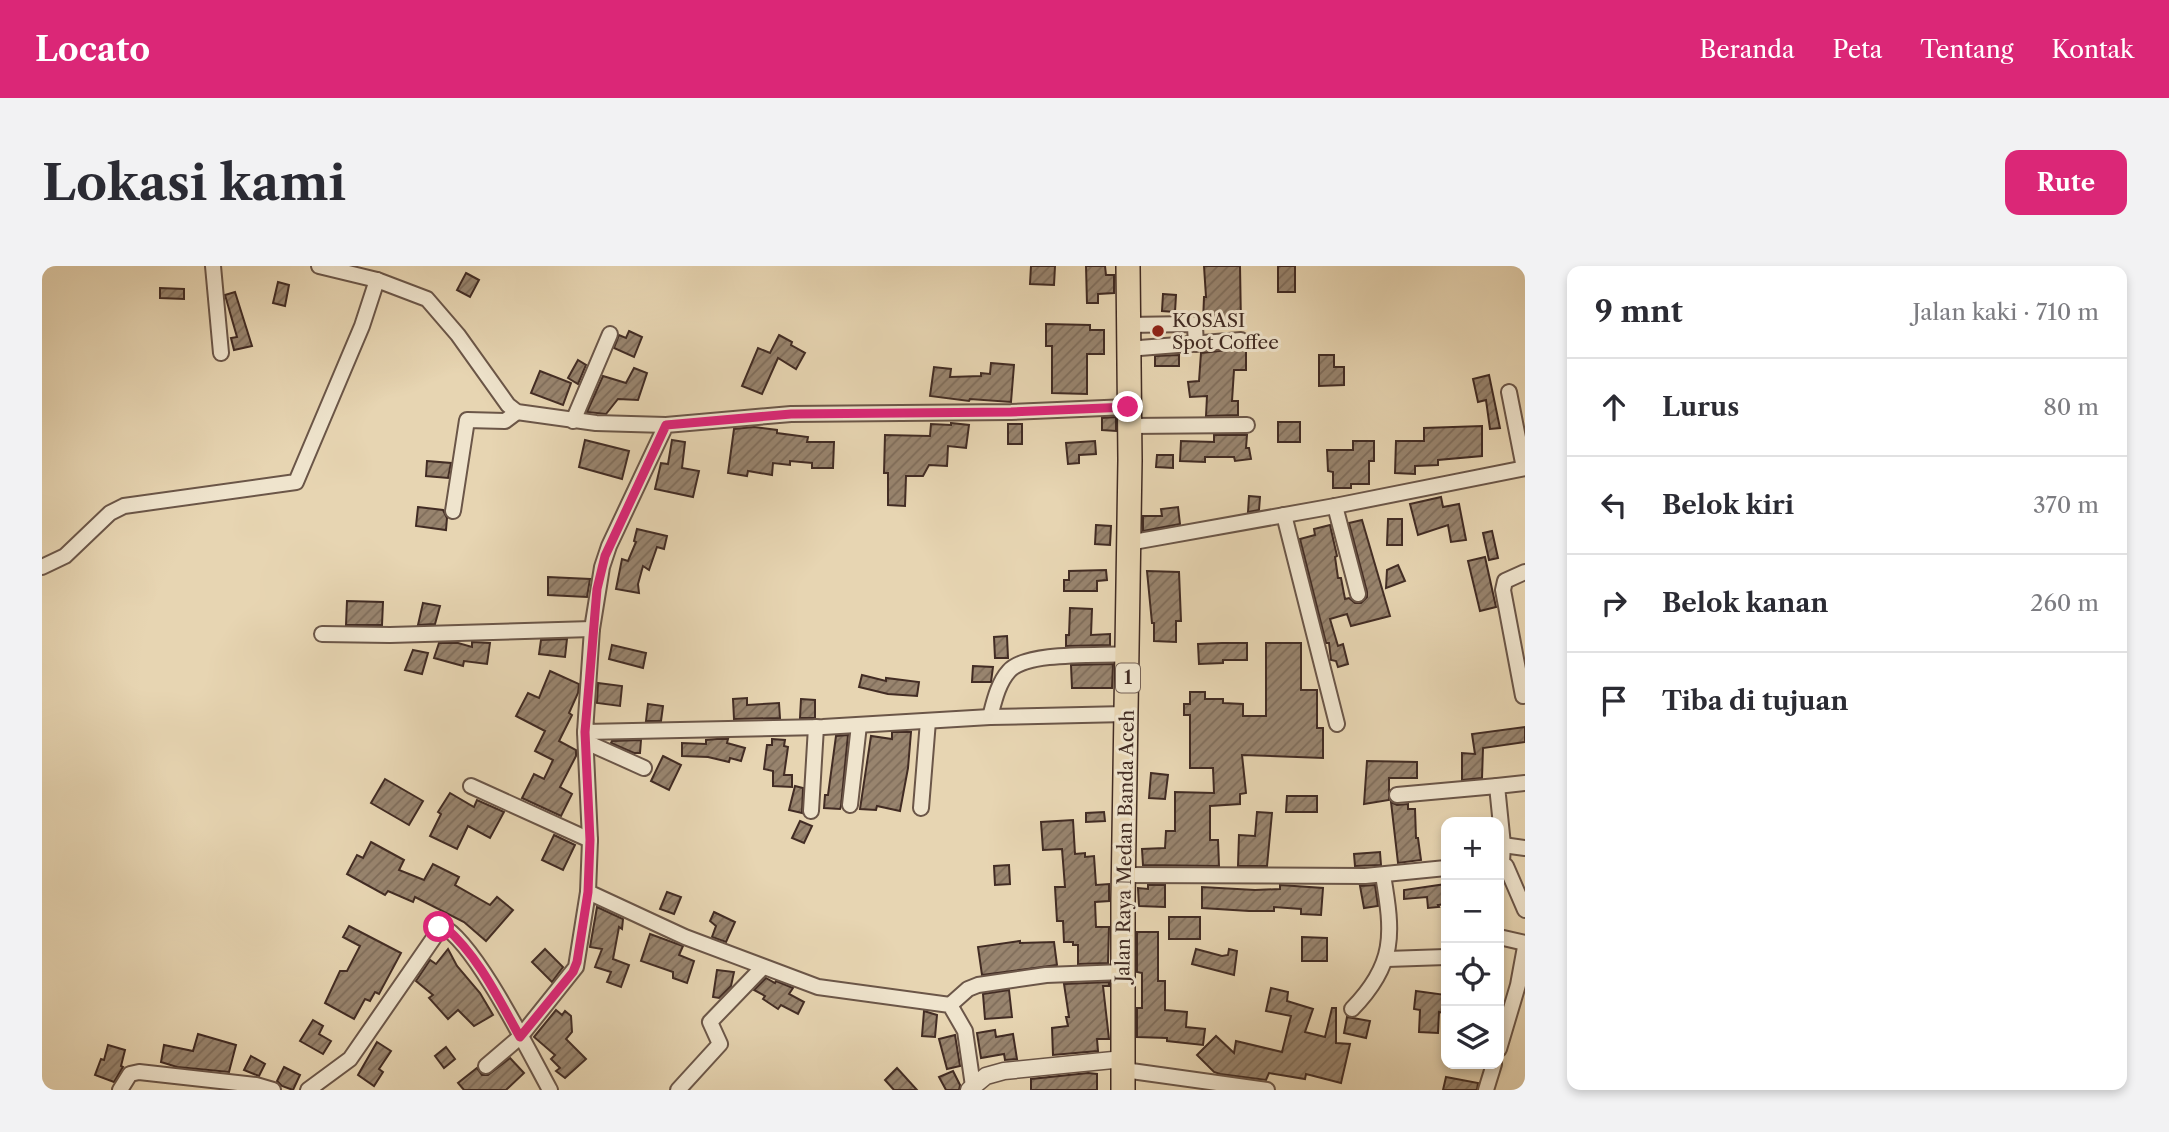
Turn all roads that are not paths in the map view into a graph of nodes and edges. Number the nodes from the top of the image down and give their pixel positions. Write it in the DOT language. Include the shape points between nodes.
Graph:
graph roads {
  1 [pos="213,266"];
  2 [pos="318,266"];
  3 [pos="1128,266"];
  4 [pos="377,280"];
  5 [pos="1126,325"];
  6 [pos="610,334"];
  7 [pos="1241,340"];
  8 [pos="1196,344"];
  9 [pos="1127,349"];
  10 [pos="222,353"];
  11 [pos="1509,392"];
  12 [pos="517,412"];
  13 [pos="1129,416"];
  14 [pos="573,421"];
  15 [pos="666,425"];
  16 [pos="1247,425"];
  17 [pos="1524,468"];
  18 [pos="1335,506"];
  19 [pos="453,512"];
  20 [pos="1284,515"];
  21 [pos="1128,543"];
  22 [pos="42,568"];
  23 [pos="1525,572"];
  24 [pos="1358,594"];
  25 [pos="592,629"];
  26 [pos="322,634"];
  27 [pos="1128,654"];
  28 [pos="1523,695"];
  29 [pos="1126,714"];
  30 [pos="990,717"];
  31 [pos="928,721"];
  32 [pos="1337,724"];
  33 [pos="859,725"];
  34 [pos="816,727"];
  35 [pos="585,737"];
  36 [pos="644,768"];
  37 [pos="1525,783"];
  38 [pos="471,786"];
  39 [pos="1497,786"];
  40 [pos="1397,795"];
  41 [pos="850,805"];
  42 [pos="920,808"];
  43 [pos="811,811"];
  44 [pos="1500,817"];
  45 [pos="590,840"];
  46 [pos="1504,845"];
  47 [pos="1525,848"];
  48 [pos="1504,865"];
  49 [pos="1441,869"];
  50 [pos="1124,875"];
  51 [pos="1383,875"];
  52 [pos="588,892"];
  53 [pos="1525,910"];
  54 [pos="1504,939"];
  55 [pos="1525,945"];
  56 [pos="1441,957"];
  57 [pos="1387,959"];
  58 [pos="764,967"];
  59 [pos="1124,972"];
  60 [pos="950,1005"];
  61 [pos="1352,1009"];
  62 [pos="1504,1032"];
  63 [pos="520,1037"];
  64 [pos="486,1066"];
  65 [pos="1492,1069"];
  66 [pos="1124,1073"];
  67 [pos="971,1088"];
  68 [pos="120,1090"];
  69 [pos="273,1090"];
  70 [pos="308,1090"];
  71 [pos="550,1090"];
  72 [pos="678,1090"];
  73 [pos="1267,1090"];
  74 [pos="1486,1090"];
  1 -- 10 [label="street"];
  2 -- 4 [label="street"];
  3 -- 5 [label="highway, Jalan Raya Medan Banda Aceh / 1"];
  4 -- 12 [label="street" via="427,299"];
  4 -- 22 [label="street" via="296,482 124,506 110,513 69,552"];
  5 -- 8 [label="street" via="1192,324"];
  5 -- 9 [label="highway, Jalan Raya Medan Banda Aceh / 1"];
  6 -- 14 [label="street"];
  7 -- 8 [label="street"];
  8 -- 9 [label="street"];
  9 -- 13 [label="highway, Jalan Raya Medan Banda Aceh / 1"];
  11 -- 17 [label="street"];
  12 -- 14 [label="street"];
  12 -- 19 [label="street" via="505,421 467,420"];
  13 -- 15 [label="street" via="791,414"];
  13 -- 16 [label="street"];
  13 -- 21 [label="highway, Jalan Raya Medan Banda Aceh / 1"];
  14 -- 15 [label="street"];
  15 -- 25 [label="street" via="605,556"];
  17 -- 18 [label="street"];
  18 -- 20 [label="street"];
  18 -- 24 [label="street"];
  20 -- 21 [label="street"];
  20 -- 32 [label="street"];
  21 -- 27 [label="highway, Jalan Raya Medan Banda Aceh / 1"];
  23 -- 28 [label="street" via="1506,581 1503,590"];
  25 -- 26 [label="street"];
  25 -- 35 [label="street"];
  27 -- 29 [label="highway, Jalan Raya Medan Banda Aceh / 1"];
  27 -- 30 [label="street" via="1042,658 1017,664 1004,676"];
  29 -- 30 [label="street"];
  29 -- 50 [label="highway, Jalan Raya Medan Banda Aceh / 1"];
  30 -- 31 [label="street"];
  31 -- 33 [label="street"];
  31 -- 42 [label="street"];
  33 -- 34 [label="street"];
  33 -- 41 [label="street"];
  34 -- 35 [label="street"];
  34 -- 43 [label="street"];
  35 -- 36 [label="street"];
  35 -- 45 [label="street"];
  37 -- 39 [label="street"];
  38 -- 45 [label="street"];
  39 -- 40 [label="street"];
  39 -- 44 [label="street"];
  45 -- 52 [label="street"];
  46 -- 47 [label="street"];
  48 -- 53 [label="street"];
  49 -- 51 [label="street"];
  50 -- 51 [label="street"];
  50 -- 59 [label="highway, Jalan Raya Medan Banda Aceh / 1"];
  51 -- 57 [label="street" via="1390,920"];
  52 -- 58 [label="street"];
  52 -- 63 [label="street" via="576,967"];
  54 -- 55 [label="street"];
  55 -- 62 [label="street"];
  56 -- 57 [label="street"];
  57 -- 61 [label="street" via="1374,986"];
  58 -- 60 [label="street" via="824,988"];
  58 -- 72 [label="street" via="709,1022 720,1043"];
  59 -- 60 [label="street" via="1046,975 978,985"];
  59 -- 66 [label="highway, Jalan Raya Medan Banda Aceh / 1"];
  60 -- 67 [label="street" via="965,1031"];
  63 -- 64 [label="street"];
  63 -- 70 [label="street" via="479,965 461,941 440,926 350,1059"];
  63 -- 71 [label="street"];
  65 -- 74 [label="street"];
  66 -- 67 [label="street" via="1004,1071 986,1076"];
  66 -- 73 [label="street"];
  68 -- 69 [label="street" via="130,1074 139,1072"];
}
